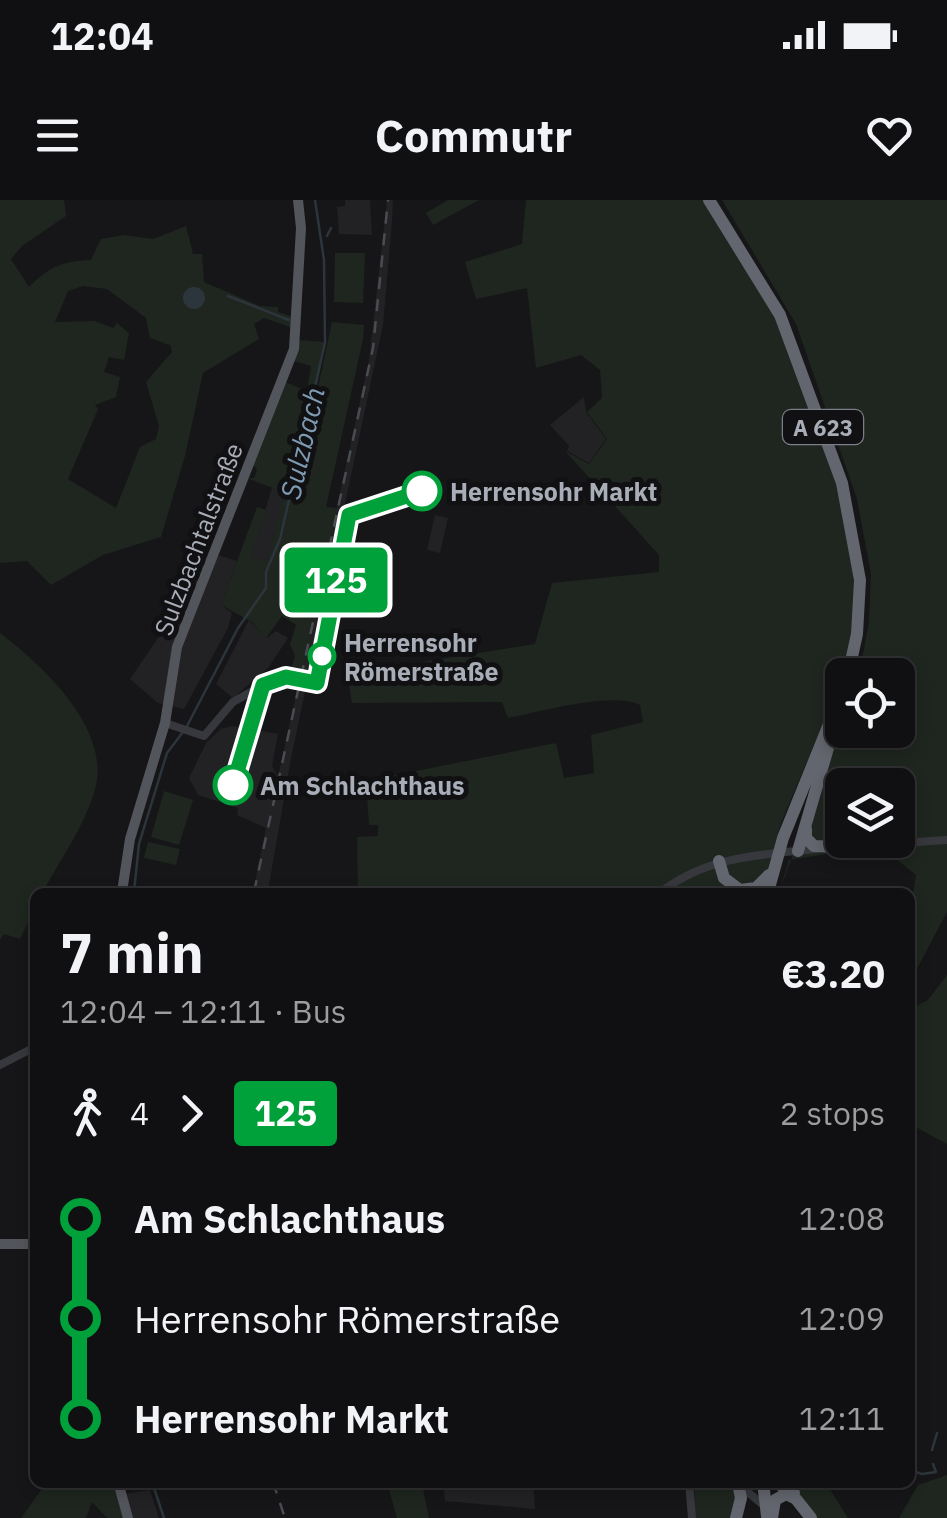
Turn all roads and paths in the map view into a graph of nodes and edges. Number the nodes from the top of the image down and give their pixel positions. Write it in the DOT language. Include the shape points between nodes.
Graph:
graph roads {
  1 [pos="298,200"];
  2 [pos="712,200"];
  3 [pos="349,515"];
  4 [pos="854,658"];
  5 [pos="299,679"];
  6 [pos="314,682"];
  7 [pos="165,723"];
  8 [pos="825,739"];
  9 [pos="826,748"];
  10 [pos="828,748"];
  11 [pos="806,826"];
  12 [pos="947,840"];
  13 [pos="915,842"];
  14 [pos="787,844"];
  15 [pos="825,846"];
  16 [pos="825,846"];
  17 [pos="719,861"];
  18 [pos="776,866"];
  19 [pos="123,888"];
  20 [pos="666,888"];
  21 [pos="737,888"];
  22 [pos="750,888"];
  23 [pos="772,888"];
  24 [pos="30,1049"];
  25 [pos="0,1064"];
  26 [pos="0,1244"];
  27 [pos="30,1244"];
  28 [pos="120,1488"];
  29 [pos="690,1488"];
  30 [pos="757,1490"];
  31 [pos="128,1518"];
  32 [pos="692,1518"];
  33 [pos="738,1518"];
  34 [pos="772,1518"];
  35 [pos="813,1518"];
  1 -- 7 [label="main road, Sulzbachtalstraße" via="294,349 177,647"];
  2 -- 4 [label="highway, A 623" via="784,313 846,481 864,580"];
  3 -- 6 [label="street"];
  5 -- 7 [label="street" via="276,678 238,699 204,736"];
  7 -- 19 [label="main road, Sulzbachtalstraße" via="130,839"];
  8 -- 14 [label="highway"];
  9 -- 14 [label="highway"];
  10 -- 11 [label="highway"];
  11 -- 14 [label="highway"];
  11 -- 16 [label="highway" via="806,838"];
  12 -- 13 [label="street"];
  14 -- 15 [label="street"];
  14 -- 17 [label="street"];
  14 -- 18 [label="highway"];
  17 -- 20 [label="street"];
  17 -- 21 [label="highway" via="724,878"];
  18 -- 22 [label="highway"];
  18 -- 23 [label="highway"];
  24 -- 25 [label="street"];
  26 -- 27 [label="main road"];
  28 -- 31 [label="main road"];
  29 -- 32 [label="street"];
  30 -- 33 [label="highway"];
  30 -- 34 [label="highway"];
  30 -- 34 [label="street"];
  30 -- 35 [label="highway" via="793,1496"];
}
